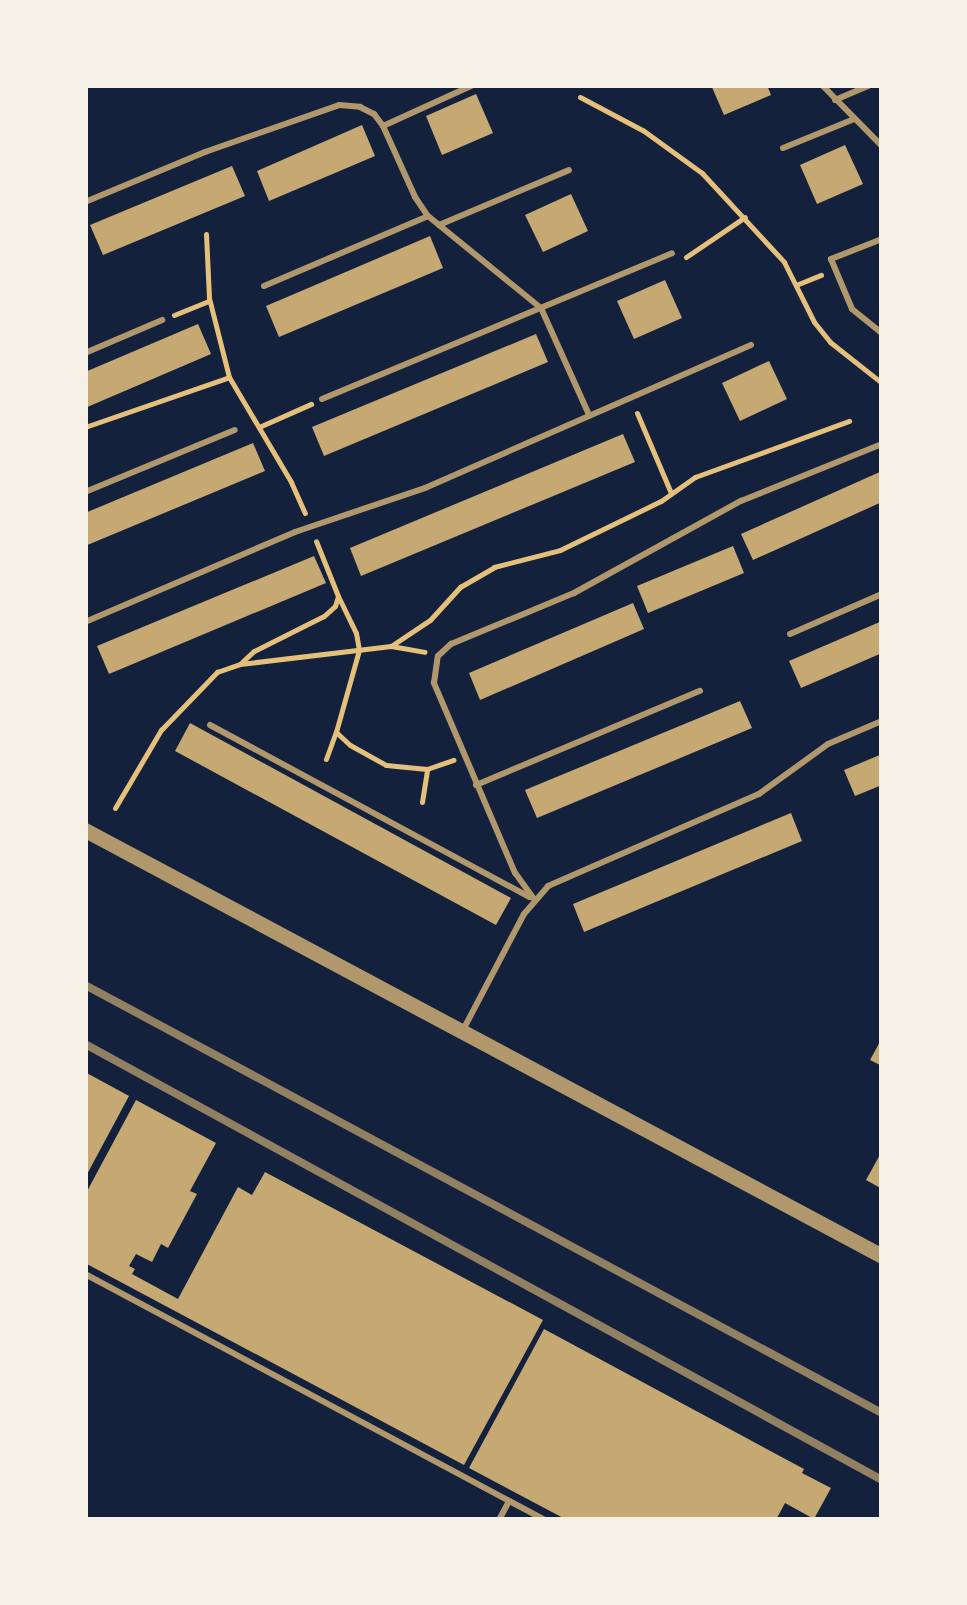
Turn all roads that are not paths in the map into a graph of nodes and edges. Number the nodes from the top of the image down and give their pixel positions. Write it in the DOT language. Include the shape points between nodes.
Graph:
graph roads {
  1 [pos="473,85"];
  2 [pos="822,85"];
  3 [pos="872,85"];
  4 [pos="835,100"];
  5 [pos="854,118"];
  6 [pos="383,126"];
  7 [pos="882,146"];
  8 [pos="782,148"];
  9 [pos="569,170"];
  10 [pos="85,202"];
  11 [pos="428,216"];
  12 [pos="439,224"];
  13 [pos="882,239"];
  14 [pos="672,254"];
  15 [pos="264,286"];
  16 [pos="541,308"];
  17 [pos="162,320"];
  18 [pos="882,334"];
  19 [pos="751,345"];
  20 [pos="85,353"];
  21 [pos="322,399"];
  22 [pos="589,415"];
  23 [pos="235,430"];
  24 [pos="882,444"];
  25 [pos="85,492"];
  26 [pos="882,594"];
  27 [pos="85,622"];
  28 [pos="790,634"];
  29 [pos="700,691"];
  30 [pos="882,721"];
  31 [pos="210,725"];
  32 [pos="476,785"];
  33 [pos="85,830"];
  34 [pos="534,899"];
  35 [pos="462,1032"];
  36 [pos="882,1256"];
  37 [pos="85,1274"];
  38 [pos="509,1500"];
  39 [pos="499,1520"];
  40 [pos="545,1520"];
  1 -- 6 [label="lane"];
  2 -- 4 [label="lane"];
  3 -- 4 [label="lane"];
  4 -- 5 [label="lane"];
  5 -- 7 [label="lane"];
  5 -- 8 [label="lane"];
  6 -- 10 [label="lane" via="360,107 339,105"];
  6 -- 11 [label="lane"];
  9 -- 12 [label="lane"];
  11 -- 12 [label="lane"];
  11 -- 15 [label="lane"];
  12 -- 16 [label="lane"];
  13 -- 18 [label="lane" via="831,259 852,310"];
  14 -- 16 [label="lane"];
  16 -- 21 [label="lane"];
  16 -- 22 [label="lane"];
  17 -- 20 [label="lane"];
  19 -- 22 [label="lane"];
  22 -- 27 [label="lane" via="425,488 295,532"];
  23 -- 25 [label="lane"];
  24 -- 32 [label="lane" via="740,501 574,593 452,644 438,656 434,682"];
  26 -- 28 [label="lane"];
  29 -- 32 [label="lane"];
  30 -- 34 [label="lane" via="828,744 758,794 567,878"];
  31 -- 34 [label="lane"];
  32 -- 34 [label="lane" via="514,873"];
  33 -- 35 [label="street"];
  34 -- 35 [label="lane"];
  35 -- 36 [label="street"];
  37 -- 38 [label="lane"];
  38 -- 39 [label="lane"];
  38 -- 40 [label="lane"];
}
